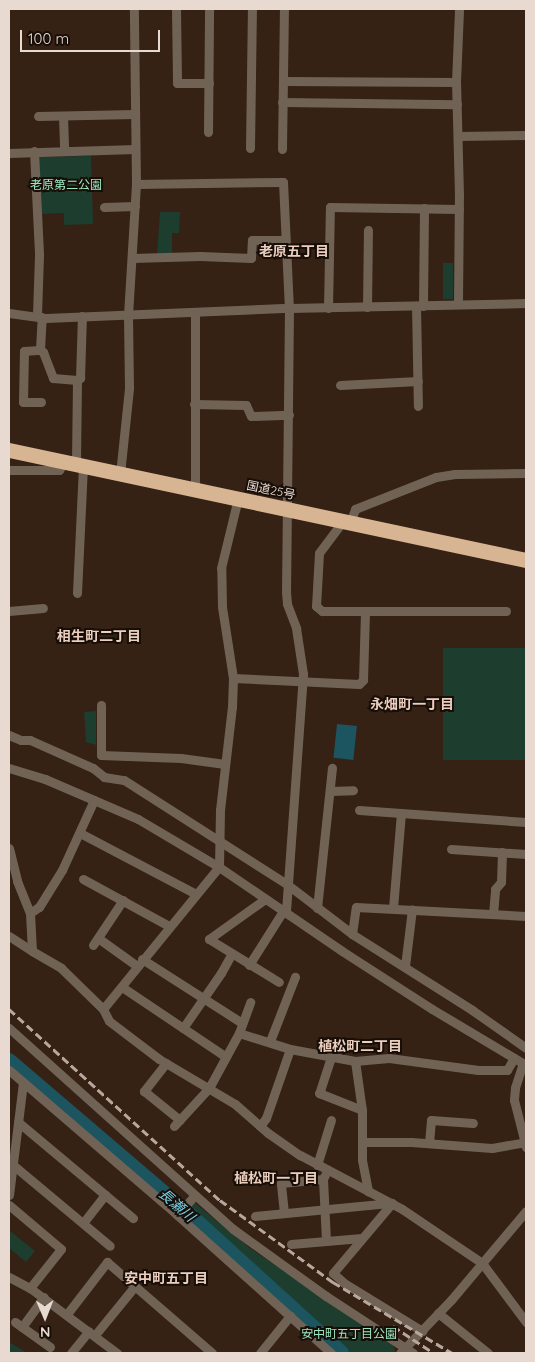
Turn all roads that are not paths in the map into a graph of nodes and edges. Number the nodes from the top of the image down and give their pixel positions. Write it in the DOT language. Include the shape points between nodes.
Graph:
graph roads {
  1 [pos="134,9"];
  2 [pos="176,9"];
  3 [pos="209,9"];
  4 [pos="252,9"];
  5 [pos="284,9"];
  6 [pos="459,9"];
  7 [pos="283,81"];
  8 [pos="456,82"];
  9 [pos="208,83"];
  10 [pos="282,102"];
  11 [pos="457,104"];
  12 [pos="134,114"];
  13 [pos="38,116"];
  14 [pos="63,116"];
  15 [pos="208,132"];
  16 [pos="526,135"];
  17 [pos="458,136"];
  18 [pos="250,148"];
  19 [pos="135,149"];
  20 [pos="282,149"];
  21 [pos="64,150"];
  22 [pos="34,151"];
  23 [pos="9,153"];
  24 [pos="136,184"];
  25 [pos="135,206"];
  26 [pos="104,207"];
  27 [pos="424,208"];
  28 [pos="459,209"];
  29 [pos="368,230"];
  30 [pos="285,240"];
  31 [pos="132,258"];
  32 [pos="526,303"];
  33 [pos="458,304"];
  34 [pos="420,306"];
  35 [pos="367,307"];
  36 [pos="289,308"];
  37 [pos="328,308"];
  38 [pos="195,312"];
  39 [pos="9,313"];
  40 [pos="128,315"];
  41 [pos="39,316"];
  42 [pos="82,316"];
  43 [pos="40,350"];
  44 [pos="77,380"];
  45 [pos="418,381"];
  46 [pos="340,385"];
  47 [pos="41,402"];
  48 [pos="194,404"];
  49 [pos="418,406"];
  50 [pos="289,415"];
  51 [pos="9,450"];
  52 [pos="74,464"];
  53 [pos="9,470"];
  54 [pos="526,473"];
  55 [pos="120,474"];
  56 [pos="195,490"];
  57 [pos="238,498"];
  58 [pos="285,508"];
  59 [pos="347,522"];
  60 [pos="526,560"];
  61 [pos="77,593"];
  62 [pos="43,608"];
  63 [pos="9,611"];
  64 [pos="506,611"];
  65 [pos="365,612"];
  66 [pos="233,678"];
  67 [pos="303,682"];
  68 [pos="101,705"];
  69 [pos="9,735"];
  70 [pos="101,755"];
  71 [pos="225,764"];
  72 [pos="9,768"];
  73 [pos="332,768"];
  74 [pos="97,771"];
  75 [pos="353,790"];
  76 [pos="330,791"];
  77 [pos="94,800"];
  78 [pos="359,810"];
  79 [pos="401,813"];
  80 [pos="526,822"];
  81 [pos="80,833"];
  82 [pos="220,839"];
  83 [pos="9,848"];
  84 [pos="451,849"];
  85 [pos="502,852"];
  86 [pos="526,854"];
  87 [pos="219,867"];
  88 [pos="83,879"];
  89 [pos="288,885"];
  90 [pos="196,894"];
  91 [pos="265,899"];
  92 [pos="122,900"];
  93 [pos="317,908"];
  94 [pos="393,908"];
  95 [pos="412,909"];
  96 [pos="284,912"];
  97 [pos="30,913"];
  98 [pos="492,914"];
  99 [pos="526,916"];
  100 [pos="170,926"];
  101 [pos="352,934"];
  102 [pos="9,936"];
  103 [pos="32,951"];
  104 [pos="231,955"];
  105 [pos="140,962"];
  106 [pos="249,965"];
  107 [pos="405,966"];
  108 [pos="294,977"];
  109 [pos="279,982"];
  110 [pos="122,987"];
  111 [pos="204,998"];
  112 [pos="250,1002"];
  113 [pos="103,1008"];
  114 [pos="242,1023"];
  115 [pos="9,1028"];
  116 [pos="183,1028"];
  117 [pos="239,1033"];
  118 [pos="270,1041"];
  119 [pos="526,1048"];
  120 [pos="290,1049"];
  121 [pos="331,1057"];
  122 [pos="226,1058"];
  123 [pos="514,1058"];
  124 [pos="355,1061"];
  125 [pos="166,1063"];
  126 [pos="525,1064"];
  127 [pos="9,1070"];
  128 [pos="23,1083"];
  129 [pos="209,1088"];
  130 [pos="362,1110"];
  131 [pos="331,1120"];
  132 [pos="18,1122"];
  133 [pos="473,1123"];
  134 [pos="260,1126"];
  135 [pos="362,1142"];
  136 [pos="429,1143"];
  137 [pos="525,1145"];
  138 [pos="13,1165"];
  139 [pos="317,1165"];
  140 [pos="325,1175"];
  141 [pos="368,1191"];
  142 [pos="9,1195"];
  143 [pos="105,1195"];
  144 [pos="194,1196"];
  145 [pos="392,1203"];
  146 [pos="9,1205"];
  147 [pos="325,1210"];
  148 [pos="526,1210"];
  149 [pos="180,1212"];
  150 [pos="284,1213"];
  151 [pos="255,1216"];
  152 [pos="133,1218"];
  153 [pos="83,1223"];
  154 [pos="362,1238"];
  155 [pos="326,1241"];
  156 [pos="291,1244"];
  157 [pos="110,1246"];
  158 [pos="482,1263"];
  159 [pos="9,1277"];
  160 [pos="135,1286"];
  161 [pos="30,1288"];
  162 [pos="44,1297"];
  163 [pos="438,1313"];
  164 [pos="67,1314"];
  165 [pos="290,1316"];
  166 [pos="526,1322"];
  167 [pos="422,1331"];
  168 [pos="92,1333"];
  169 [pos="50,1347"];
  170 [pos="402,1350"];
  171 [pos="72,1353"];
  172 [pos="117,1353"];
  173 [pos="212,1353"];
  174 [pos="260,1353"];
  175 [pos="331,1353"];
  176 [pos="413,1353"];
  177 [pos="488,1353"];
  1 -- 12 [label="street"];
  2 -- 9 [label="street" via="177,83"];
  3 -- 9 [label="street"];
  4 -- 18 [label="street"];
  5 -- 7 [label="street"];
  6 -- 8 [label="street"];
  7 -- 8 [label="street"];
  7 -- 10 [label="street"];
  8 -- 11 [label="street"];
  9 -- 15 [label="street"];
  10 -- 11 [label="street"];
  10 -- 20 [label="street"];
  11 -- 17 [label="street"];
  12 -- 14 [label="street"];
  12 -- 19 [label="street"];
  13 -- 14 [label="street"];
  14 -- 21 [label="street"];
  16 -- 17 [label="street"];
  17 -- 28 [label="street"];
  19 -- 21 [label="street"];
  19 -- 24 [label="street"];
  21 -- 22 [label="street"];
  22 -- 23 [label="street"];
  22 -- 41 [label="street"];
  24 -- 25 [label="street"];
  24 -- 30 [label="street" via="283,182"];
  25 -- 26 [label="street"];
  25 -- 31 [label="street"];
  27 -- 28 [label="street"];
  27 -- 34 [label="street"];
  27 -- 37 [label="street" via="330,207"];
  28 -- 33 [label="street"];
  29 -- 35 [label="street"];
  30 -- 31 [label="street" via="252,240 251,258"];
  30 -- 36 [label="street"];
  31 -- 40 [label="street"];
  32 -- 33 [label="street"];
  33 -- 34 [label="street"];
  34 -- 35 [label="street"];
  34 -- 45 [label="street"];
  35 -- 37 [label="street"];
  36 -- 37 [label="street"];
  36 -- 38 [label="street"];
  36 -- 50 [label="street"];
  38 -- 40 [label="street"];
  38 -- 48 [label="street"];
  39 -- 41 [label="street"];
  40 -- 42 [label="street"];
  40 -- 55 [label="street" via="129,388"];
  41 -- 42 [label="street"];
  41 -- 43 [label="street"];
  42 -- 44 [label="street" via="80,378"];
  43 -- 44 [label="street" via="53,378"];
  43 -- 47 [label="street" via="24,351 23,402"];
  44 -- 52 [label="street"];
  45 -- 46 [label="street"];
  45 -- 49 [label="street"];
  48 -- 50 [label="street" via="246,405 251,416"];
  48 -- 56 [label="street"];
  50 -- 58 [label="street"];
  51 -- 52 [label="highway, 国道25号"];
  52 -- 53 [label="street" via="59,470"];
  52 -- 55 [label="highway, 国道25号"];
  52 -- 61 [label="street"];
  54 -- 59 [label="street" via="436,477 355,509"];
  55 -- 56 [label="highway, 国道25号"];
  56 -- 57 [label="highway, 国道25号"];
  57 -- 58 [label="highway, 国道25号"];
  57 -- 66 [label="street" via="221,568 222,607"];
  58 -- 59 [label="highway, 国道25号"];
  58 -- 67 [label="street" via="286,592 302,657"];
  59 -- 60 [label="highway, 国道25号"];
  59 -- 65 [label="street" via="319,553 316,606 322,611"];
  62 -- 63 [label="street"];
  64 -- 65 [label="street"];
  65 -- 67 [label="street" via="364,680 359,684"];
  66 -- 67 [label="street"];
  66 -- 71 [label="street"];
  67 -- 89 [label="street"];
  68 -- 70 [label="street"];
  69 -- 74 [label="street" via="30,740"];
  70 -- 71 [label="street" via="182,758"];
  70 -- 74 [label="street"];
  71 -- 82 [label="street"];
  72 -- 77 [label="street"];
  73 -- 76 [label="street"];
  74 -- 82 [label="street" via="104,777 124,780"];
  75 -- 76 [label="street"];
  76 -- 93 [label="street"];
  77 -- 81 [label="street"];
  77 -- 87 [label="street" via="138,819"];
  78 -- 79 [label="street"];
  79 -- 80 [label="street"];
  79 -- 94 [label="street"];
  81 -- 90 [label="street"];
  81 -- 97 [label="street" via="62,870 38,907"];
  82 -- 87 [label="street"];
  82 -- 89 [label="street"];
  83 -- 97 [label="street" via="17,881"];
  84 -- 85 [label="street"];
  85 -- 86 [label="street"];
  85 -- 98 [label="street" via="501,882 495,889"];
  87 -- 90 [label="street"];
  87 -- 91 [label="street"];
  88 -- 92 [label="street"];
  89 -- 93 [label="street"];
  89 -- 96 [label="street"];
  90 -- 100 [label="street"];
  91 -- 96 [label="street"];
  91 -- 104 [label="street" via="209,939"];
  92 -- 100 [label="street"];
  92 -- 105 [label="street" via="95,942"];
  93 -- 101 [label="street"];
  94 -- 95 [label="street"];
  94 -- 101 [label="street" via="356,907"];
  95 -- 98 [label="street"];
  95 -- 107 [label="street"];
  96 -- 106 [label="street"];
  96 -- 123 [label="street" via="432,1009"];
  97 -- 103 [label="street"];
  98 -- 99 [label="street"];
  100 -- 105 [label="street"];
  101 -- 107 [label="street"];
  102 -- 103 [label="street"];
  103 -- 113 [label="street" via="62,968"];
  104 -- 106 [label="street"];
  104 -- 111 [label="street"];
  105 -- 110 [label="street"];
  105 -- 111 [label="street"];
  106 -- 109 [label="street"];
  107 -- 119 [label="street"];
  108 -- 118 [label="street"];
  110 -- 113 [label="street"];
  110 -- 116 [label="street"];
  111 -- 114 [label="street"];
  111 -- 116 [label="street"];
  112 -- 114 [label="street"];
  113 -- 125 [label="street" via="109,1021"];
  114 -- 117 [label="street"];
  115 -- 144 [label="street"];
  116 -- 122 [label="street"];
  117 -- 118 [label="street"];
  117 -- 122 [label="street"];
  118 -- 120 [label="street"];
  120 -- 121 [label="street"];
  120 -- 134 [label="street" via="266,1118"];
  121 -- 124 [label="street"];
  121 -- 130 [label="street" via="319,1093"];
  122 -- 129 [label="street"];
  123 -- 124 [label="street" via="507,1070 478,1070 389,1058"];
  123 -- 126 [label="street"];
  124 -- 130 [label="street"];
  125 -- 129 [label="street"];
  125 -- 129 [label="street" via="144,1091 177,1123"];
  126 -- 137 [label="street" via="514,1088 514,1100"];
  127 -- 128 [label="street"];
  128 -- 132 [label="street"];
  128 -- 149 [label="street"];
  129 -- 134 [label="street" via="235,1104"];
  130 -- 135 [label="street"];
  131 -- 139 [label="street"];
  132 -- 138 [label="street"];
  132 -- 143 [label="street"];
  133 -- 136 [label="street" via="431,1120"];
  134 -- 139 [label="street"];
  135 -- 136 [label="street"];
  135 -- 141 [label="street"];
  136 -- 137 [label="street" via="492,1148"];
  138 -- 142 [label="street"];
  138 -- 153 [label="street"];
  139 -- 140 [label="street"];
  140 -- 141 [label="street"];
  140 -- 147 [label="street"];
  140 -- 150 [label="street" via="281,1183"];
  141 -- 145 [label="street"];
  143 -- 152 [label="street"];
  143 -- 153 [label="street"];
  144 -- 149 [label="street"];
  144 -- 170 [label="street" via="275,1261"];
  145 -- 147 [label="street"];
  145 -- 154 [label="street"];
  145 -- 158 [label="street"];
  146 -- 161 [label="street" via="62,1249"];
  147 -- 150 [label="street"];
  147 -- 155 [label="street"];
  148 -- 158 [label="street"];
  149 -- 165 [label="street"];
  150 -- 151 [label="street"];
  153 -- 157 [label="street"];
  154 -- 155 [label="street"];
  154 -- 167 [label="street" via="333,1273"];
  155 -- 156 [label="street"];
  158 -- 163 [label="street"];
  158 -- 166 [label="street"];
  159 -- 161 [label="street"];
  160 -- 164 [label="street" via="107,1262"];
  160 -- 168 [label="street"];
  160 -- 173 [label="street"];
  161 -- 162 [label="street"];
  162 -- 164 [label="street"];
  162 -- 169 [label="street" via="18,1325"];
  163 -- 167 [label="street"];
  163 -- 177 [label="street"];
  164 -- 168 [label="street"];
  165 -- 174 [label="street"];
  165 -- 175 [label="street"];
  167 -- 170 [label="street"];
  168 -- 171 [label="street"];
  168 -- 172 [label="street"];
  170 -- 176 [label="street"];
}
